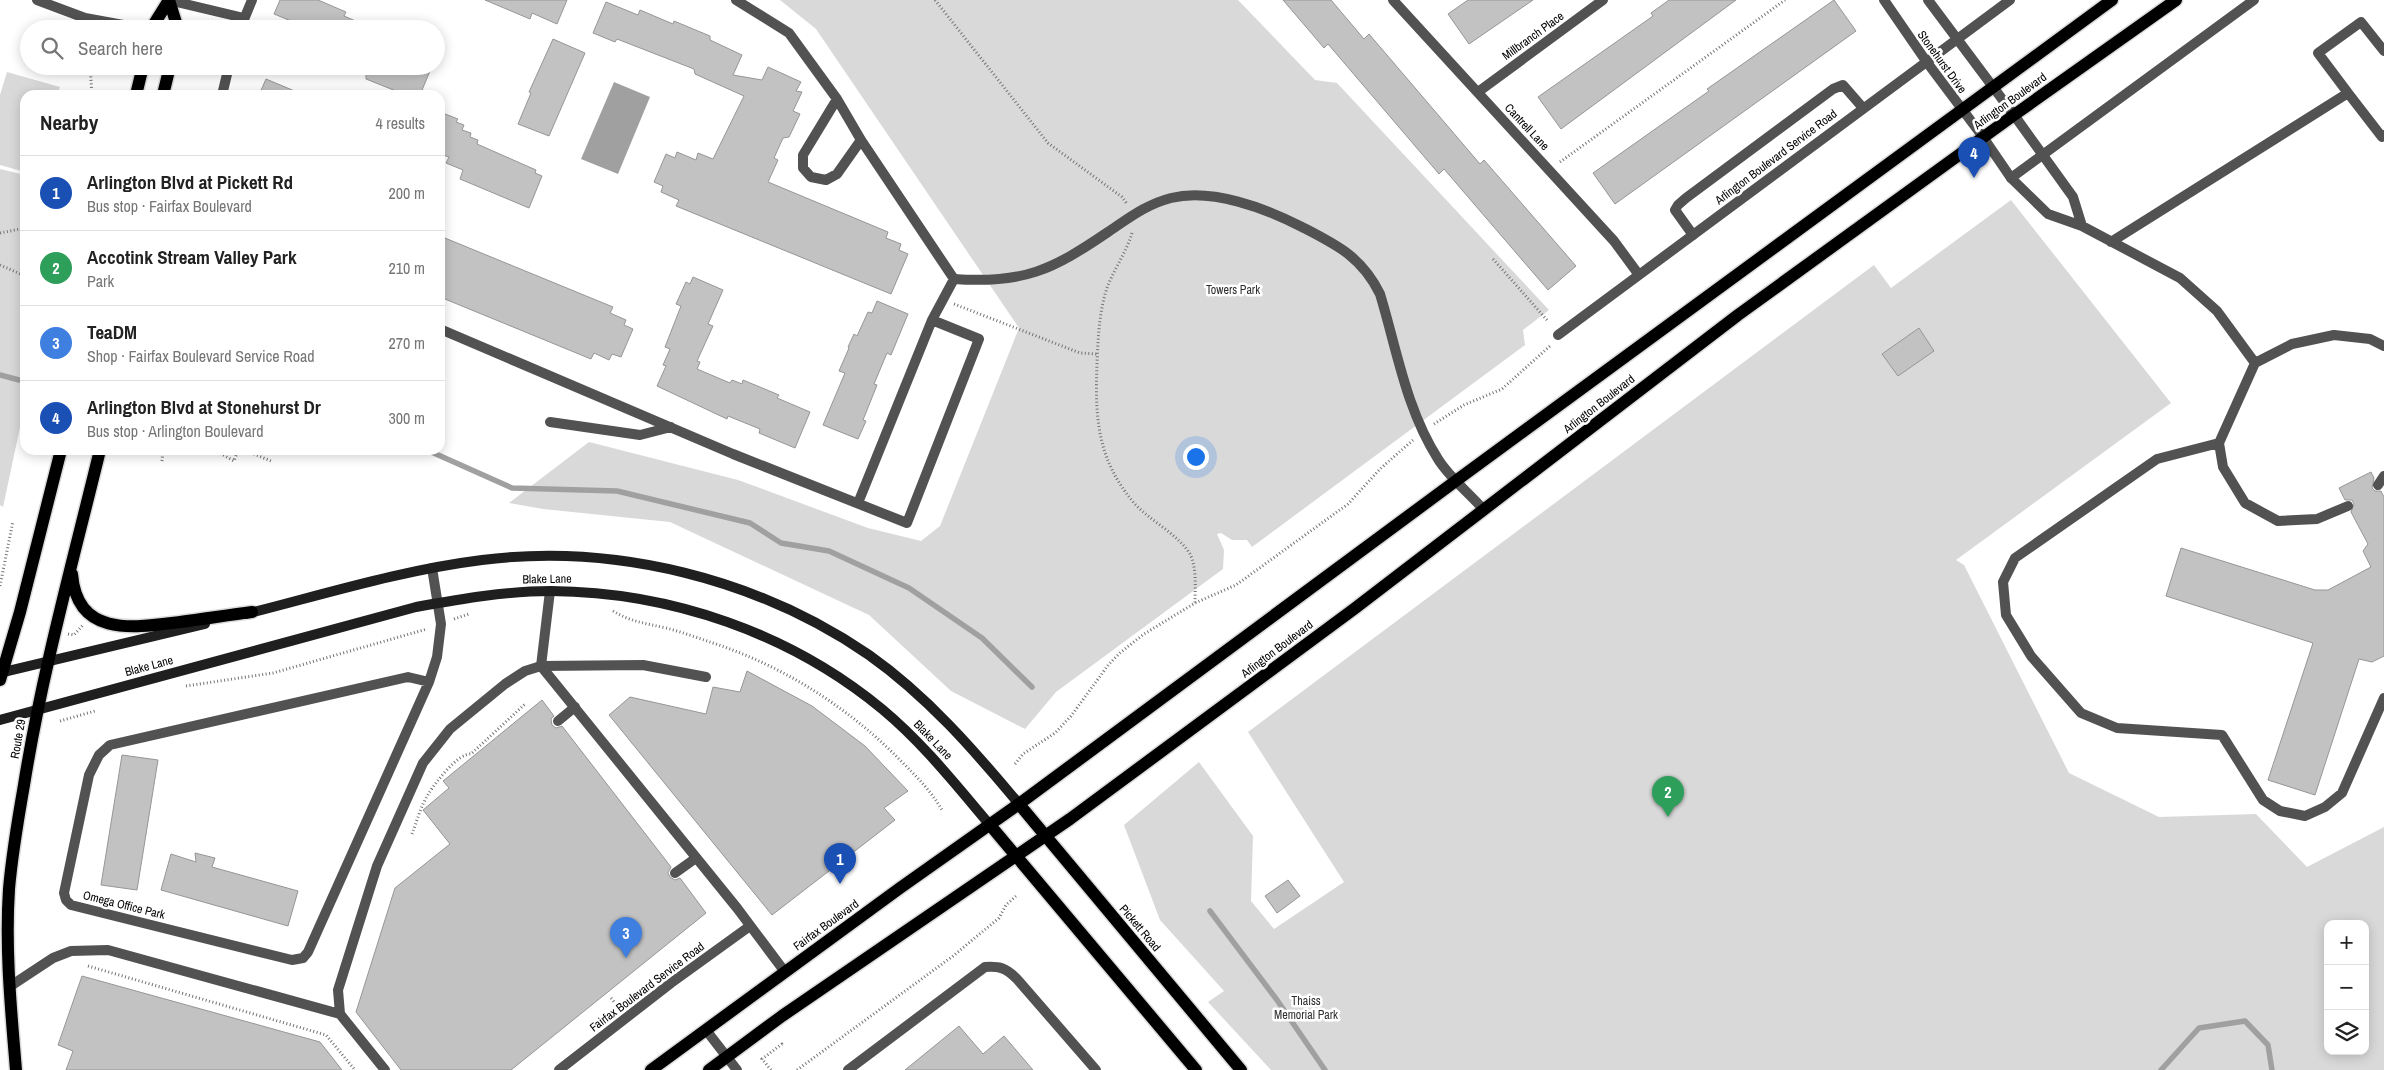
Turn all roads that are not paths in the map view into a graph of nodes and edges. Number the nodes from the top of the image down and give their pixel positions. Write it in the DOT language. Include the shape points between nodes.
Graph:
graph roads {
  1 [pos="37,0"];
  2 [pos="169,0"];
  3 [pos="252,0"];
  4 [pos="736,0"];
  5 [pos="1393,0"];
  6 [pos="1603,0"];
  7 [pos="1884,0"];
  8 [pos="1928,0"];
  9 [pos="2010,0"];
  10 [pos="2112,0"];
  11 [pos="2176,0"];
  12 [pos="2254,0"];
  13 [pos="244,18"];
  14 [pos="96,20"];
  15 [pos="157,20"];
  16 [pos="175,20"];
  17 [pos="1957,38"];
  18 [pos="2384,51"];
  19 [pos="1926,61"];
  20 [pos="140,75"];
  21 [pos="168,75"];
  22 [pos="227,75"];
  23 [pos="1994,85"];
  24 [pos="137,90"];
  25 [pos="165,90"];
  26 [pos="223,90"];
  27 [pos="1478,92"];
  28 [pos="2348,93"];
  29 [pos="837,99"];
  30 [pos="1863,108"];
  31 [pos="1962,109"];
  32 [pos="2014,115"];
  33 [pos="2384,135"];
  34 [pos="1983,137"];
  35 [pos="861,140"];
  36 [pos="2042,155"];
  37 [pos="2011,178"];
  38 [pos="2082,226"];
  39 [pos="1693,235"];
  40 [pos="2111,242"];
  41 [pos="1639,275"];
  42 [pos="954,279"];
  43 [pos="932,320"];
  44 [pos="445,331"];
  45 [pos="1558,335"];
  46 [pos="2384,346"];
  47 [pos="2255,363"];
  48 [pos="550,422"];
  49 [pos="671,427"];
  50 [pos="2218,443"];
  51 [pos="60,455"];
  52 [pos="99,455"];
  53 [pos="2384,476"];
  54 [pos="1456,480"];
  55 [pos="2378,485"];
  56 [pos="858,503"];
  57 [pos="2348,506"];
  58 [pos="1484,510"];
  59 [pos="72,565"];
  60 [pos="432,568"];
  61 [pos="550,592"];
  62 [pos="437,604"];
  63 [pos="252,612"];
  64 [pos="48,661"];
  65 [pos="541,666"];
  66 [pos="1,675"];
  67 [pos="706,677"];
  68 [pos="429,682"];
  69 [pos="2384,698"];
  70 [pos="575,707"];
  71 [pos="37,711"];
  72 [pos="0,720"];
  73 [pos="558,721"];
  74 [pos="1019,804"];
  75 [pos="990,825"];
  76 [pos="1045,837"];
  77 [pos="1018,856"];
  78 [pos="696,858"];
  79 [pos="675,873"];
  80 [pos="750,926"];
  81 [pos="785,972"];
  82 [pos="9,987"];
  83 [pos="340,1014"];
  84 [pos="706,1030"];
  85 [pos="727,1056"];
  86 [pos="16,1070"];
  87 [pos="385,1070"];
  88 [pos="559,1070"];
  89 [pos="651,1070"];
  90 [pos="709,1070"];
  91 [pos="737,1070"];
  92 [pos="848,1070"];
  93 [pos="1096,1070"];
  94 [pos="1196,1070"];
  95 [pos="1241,1070"];
  1 -- 14 [label="street"];
  2 -- 13 [label="street"];
  2 -- 15 [label="main road"];
  2 -- 16 [label="main road"];
  3 -- 13 [label="street"];
  4 -- 29 [label="street" via="789,33"];
  5 -- 27 [label="street, Cantrell Lane"];
  6 -- 27 [label="street, Millbranch Place"];
  7 -- 19 [label="street, Stonehurst Drive"];
  8 -- 17 [label="street, Stonehurst Drive"];
  9 -- 17 [label="street, Arlington Boulevard Service Road"];
  10 -- 23 [label="main road, Arlington Boulevard"];
  11 -- 32 [label="main road, Arlington Boulevard"];
  12 -- 36 [label="street"];
  17 -- 19 [label="street, Arlington Boulevard Service Road"];
  17 -- 23 [label="street, Stonehurst Drive"];
  18 -- 28 [label="street" via="2361,22 2318,53"];
  19 -- 30 [label="street, Arlington Boulevard Service Road"];
  19 -- 31 [label="street, Stonehurst Drive"];
  20 -- 24 [label="main road"];
  21 -- 25 [label="main road"];
  22 -- 26 [label="street"];
  23 -- 31 [label="main road, Arlington Boulevard"];
  23 -- 32 [label="street, Stonehurst Drive"];
  27 -- 41 [label="street, Cantrell Lane" via="1614,241"];
  28 -- 33 [label="street" via="2382,137"];
  28 -- 40 [label="street"];
  29 -- 35 [label="street"];
  29 -- 35 [label="street" via="803,156 804,168 811,176 826,180 837,174"];
  30 -- 39 [label="street, Arlington Boulevard Service Road"];
  30 -- 39 [label="street" via="1848,88 1843,85 1833,89 1694,192 1675,210"];
  31 -- 34 [label="street, Stonehurst Drive"];
  31 -- 54 [label="main road, Arlington Boulevard"];
  32 -- 34 [label="main road, Arlington Boulevard"];
  32 -- 36 [label="street, Stonehurst Drive"];
  34 -- 37 [label="street, Stonehurst Drive"];
  34 -- 58 [label="main road, Arlington Boulevard" via="1738,315"];
  35 -- 42 [label="street"];
  36 -- 37 [label="street"];
  36 -- 38 [label="street, Stonehurst Drive" via="2074,197"];
  37 -- 38 [label="street, Stonehurst Drive" via="2048,214"];
  38 -- 40 [label="street, Stonehurst Drive"];
  39 -- 41 [label="street, Arlington Boulevard Service Road"];
  40 -- 47 [label="street, Stonehurst Drive" via="2180,278 2217,311"];
  41 -- 45 [label="street, Arlington Boulevard Service Road"];
  42 -- 43 [label="street"];
  42 -- 54 [label="street" via="1006,279 1050,268 1134,215 1172,198 1202,195 1225,199 1296,224 1349,253 1362,265 1380,294 1400,369 1422,432 1439,461"];
  43 -- 56 [label="street"];
  43 -- 56 [label="street" via="979,339 907,523"];
  44 -- 49 [label="street"];
  46 -- 47 [label="street" via="2370,339 2334,335 2292,344"];
  47 -- 50 [label="street"];
  48 -- 49 [label="street" via="640,435"];
  49 -- 56 [label="street"];
  50 -- 57 [label="street" via="2223,467 2245,503 2278,521 2317,518"];
  50 -- 69 [label="street" via="2158,459 2015,558 2004,582 2006,615 2031,656 2081,713 2117,728 2222,735 2263,800 2280,811 2305,816 2325,807 2342,793"];
  51 -- 66 [label="main road"];
  52 -- 59 [label="main road, Route 29"];
  53 -- 55 [label="street"];
  54 -- 58 [label="street"];
  54 -- 74 [label="main road, Arlington Boulevard"];
  58 -- 76 [label="main road, Arlington Boulevard"];
  59 -- 63 [label="main road" via="78,601 91,616 119,628"];
  59 -- 64 [label="main road, Route 29"];
  60 -- 62 [label="street, Omega Office Park"];
  60 -- 63 [label="main road, Blake Lane"];
  60 -- 74 [label="main road, Blake Lane" via="515,557 596,558 674,570 761,597 869,655 952,727"];
  61 -- 62 [label="main road, Blake Lane" via="479,596"];
  61 -- 65 [label="street"];
  61 -- 75 [label="main road, Blake Lane" via="619,596 684,608 746,629 801,653 883,710 935,760"];
  62 -- 68 [label="street, Omega Office Park" via="440,639"];
  62 -- 71 [label="main road, Blake Lane" via="352,624"];
  63 -- 64 [label="main road, Blake Lane"];
  64 -- 66 [label="main road, Blake Lane"];
  64 -- 71 [label="main road, Route 29"];
  65 -- 67 [label="street" via="643,665"];
  65 -- 70 [label="street"];
  65 -- 83 [label="street" via="525,671 450,730 423,763 377,866 338,990"];
  68 -- 68 [label="street, Omega Office Park" via="408,677 110,744 99,755 89,776 64,893 66,900 71,905 283,958 303,958"];
  70 -- 73 [label="street"];
  70 -- 78 [label="street"];
  71 -- 72 [label="main road, Blake Lane"];
  71 -- 82 [label="main road, Route 29" via="12,852"];
  74 -- 75 [label="main road, Fairfax Boulevard"];
  74 -- 76 [label="main road, Pickett Road"];
  75 -- 77 [label="main road, Blake Lane"];
  75 -- 81 [label="main road, Fairfax Boulevard"];
  76 -- 77 [label="main road"];
  76 -- 95 [label="main road, Pickett Road"];
  77 -- 85 [label="main road"];
  77 -- 94 [label="main road"];
  78 -- 79 [label="street"];
  78 -- 80 [label="street"];
  80 -- 81 [label="street"];
  80 -- 88 [label="street, Fairfax Boulevard Service Road"];
  81 -- 84 [label="main road, Fairfax Boulevard"];
  82 -- 83 [label="street" via="53,958 71,951 108,950"];
  82 -- 86 [label="main road, Route 29"];
  83 -- 87 [label="street"];
  84 -- 85 [label="street"];
  84 -- 89 [label="main road, Fairfax Boulevard"];
  85 -- 90 [label="main road"];
  85 -- 91 [label="street"];
  92 -- 93 [label="street" via="985,968 998,966 1016,979"];
}
